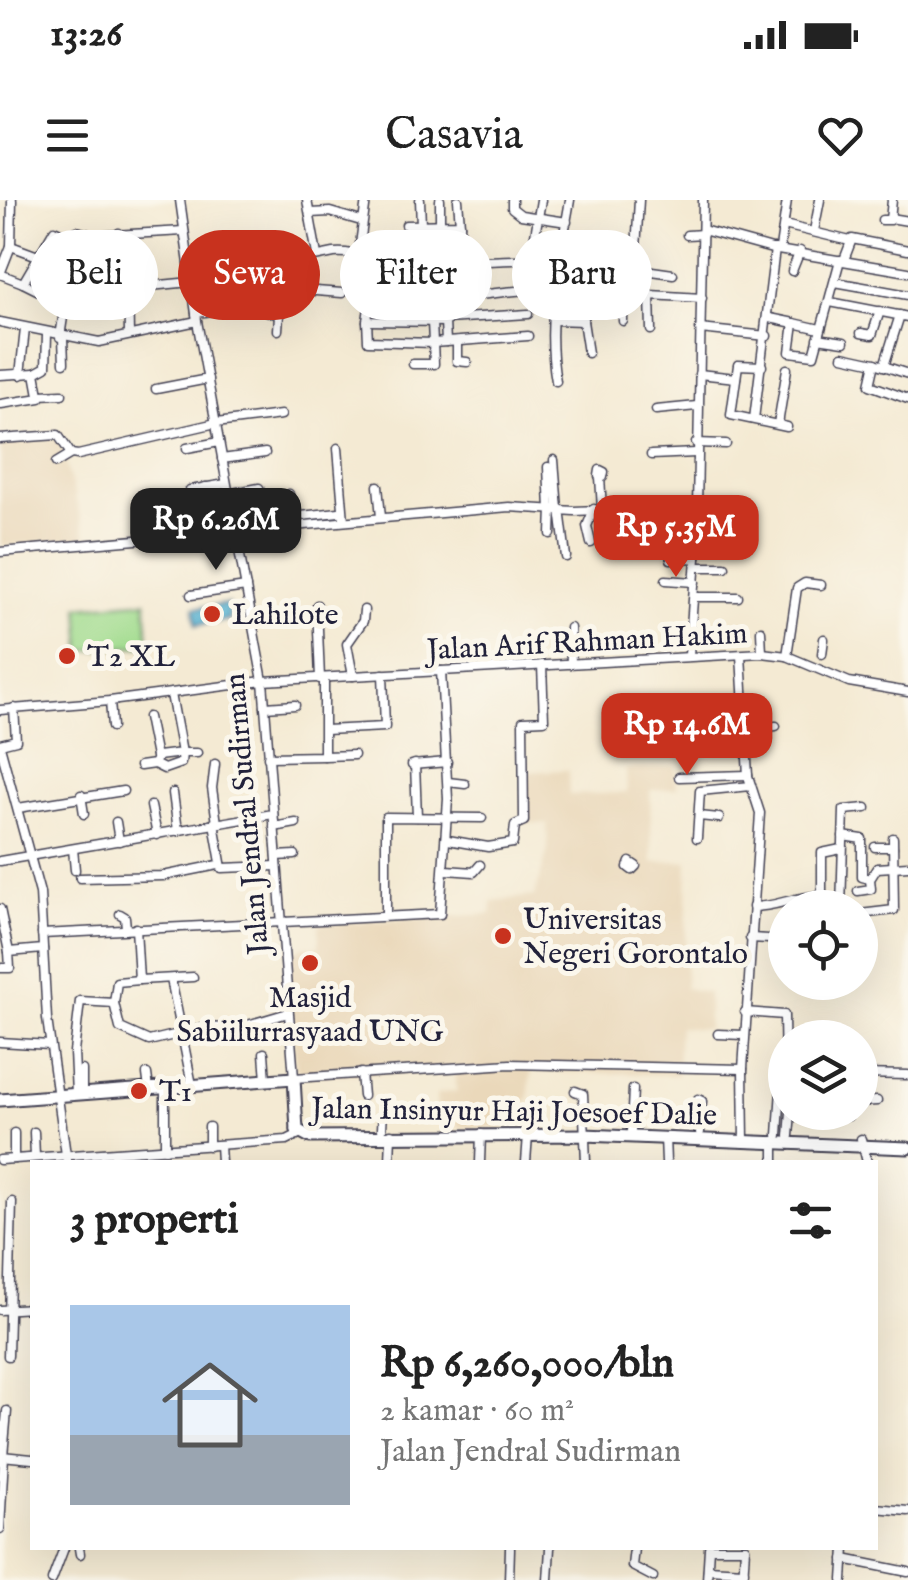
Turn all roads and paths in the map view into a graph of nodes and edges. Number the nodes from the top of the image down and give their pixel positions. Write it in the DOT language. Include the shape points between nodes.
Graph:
graph roads {
  1 [pos="12,200"];
  2 [pos="180,200"];
  3 [pos="308,200"];
  4 [pos="366,200"];
  5 [pos="420,200"];
  6 [pos="440,200"];
  7 [pos="458,200"];
  8 [pos="512,200"];
  9 [pos="541,200"];
  10 [pos="570,200"];
  11 [pos="639,200"];
  12 [pos="703,200"];
  13 [pos="787,200"];
  14 [pos="820,200"];
  15 [pos="892,200"];
  16 [pos="310,214"];
  17 [pos="538,218"];
  18 [pos="361,221"];
  19 [pos="908,221"];
  20 [pos="567,222"];
  21 [pos="460,224"];
  22 [pos="406,225"];
  23 [pos="421,225"];
  24 [pos="440,225"];
  25 [pos="784,225"];
  26 [pos="859,226"];
  27 [pos="184,230"];
  28 [pos="313,230"];
  29 [pos="360,230"];
  30 [pos="460,230"];
  31 [pos="536,230"];
  32 [pos="566,230"];
  33 [pos="637,230"];
  34 [pos="814,231"];
  35 [pos="703,232"];
  36 [pos="687,235"];
  37 [pos="853,240"];
  38 [pos="11,246"];
  39 [pos="778,249"];
  40 [pos="908,250"];
  41 [pos="800,251"];
  42 [pos="30,253"];
  43 [pos="842,260"];
  44 [pos="652,270"];
  45 [pos="30,271"];
  46 [pos="792,271"];
  47 [pos="908,272"];
  48 [pos="0,274"];
  49 [pos="672,274"];
  50 [pos="836,282"];
  51 [pos="23,283"];
  52 [pos="908,296"];
  53 [pos="702,298"];
  54 [pos="830,302"];
  55 [pos="880,311"];
  56 [pos="904,316"];
  57 [pos="770,318"];
  58 [pos="129,320"];
  59 [pos="185,320"];
  60 [pos="197,320"];
  61 [pos="279,320"];
  62 [pos="446,320"];
  63 [pos="553,320"];
  64 [pos="367,321"];
  65 [pos="583,321"];
  66 [pos="0,322"];
  67 [pos="432,322"];
  68 [pos="794,323"];
  69 [pos="25,329"];
  70 [pos="700,329"];
  71 [pos="278,330"];
  72 [pos="651,330"];
  73 [pos="861,333"];
  74 [pos="48,334"];
  75 [pos="819,334"];
  76 [pos="129,336"];
  77 [pos="528,336"];
  78 [pos="767,336"];
  79 [pos="61,338"];
  80 [pos="446,342"];
  81 [pos="457,342"];
  82 [pos="844,342"];
  83 [pos="432,343"];
  84 [pos="588,353"];
  85 [pos="843,356"];
  86 [pos="64,362"];
  87 [pos="467,362"];
  88 [pos="413,364"];
  89 [pos="880,365"];
  90 [pos="787,369"];
  91 [pos="761,371"];
  92 [pos="35,373"];
  93 [pos="699,374"];
  94 [pos="908,374"];
  95 [pos="0,375"];
  96 [pos="20,375"];
  97 [pos="736,378"];
  98 [pos="208,379"];
  99 [pos="785,380"];
  100 [pos="556,381"];
  101 [pos="156,390"];
  102 [pos="62,394"];
  103 [pos="40,398"];
  104 [pos="908,399"];
  105 [pos="1,404"];
  106 [pos="698,406"];
  107 [pos="656,410"];
  108 [pos="281,414"];
  109 [pos="754,419"];
  110 [pos="216,422"];
  111 [pos="0,439"];
  112 [pos="219,442"];
  113 [pos="726,444"];
  114 [pos="187,448"];
  115 [pos="338,448"];
  116 [pos="696,448"];
  117 [pos="265,453"];
  118 [pos="71,454"];
  119 [pos="651,454"];
  120 [pos="222,459"];
  121 [pos="56,463"];
  122 [pos="551,464"];
  123 [pos="600,477"];
  124 [pos="176,485"];
  125 [pos="378,486"];
  126 [pos="206,487"];
  127 [pos="260,488"];
  128 [pos="226,489"];
  129 [pos="190,490"];
  130 [pos="289,494"];
  131 [pos="650,506"];
  132 [pos="696,506"];
  133 [pos="230,508"];
  134 [pos="555,509"];
  135 [pos="598,509"];
  136 [pos="210,512"];
  137 [pos="339,512"];
  138 [pos="195,516"];
  139 [pos="381,517"];
  140 [pos="292,521"];
  141 [pos="344,521"];
  142 [pos="236,532"];
  143 [pos="551,534"];
  144 [pos="651,537"];
  145 [pos="187,538"];
  146 [pos="592,543"];
  147 [pos="696,547"];
  148 [pos="0,552"];
  149 [pos="566,557"];
  150 [pos="696,563"];
  151 [pos="725,567"];
  152 [pos="666,580"];
  153 [pos="695,582"];
  154 [pos="821,585"];
  155 [pos="246,587"];
  156 [pos="191,595"];
  157 [pos="694,597"];
  158 [pos="738,597"];
  159 [pos="317,605"];
  160 [pos="364,610"];
  161 [pos="570,628"];
  162 [pos="762,632"];
  163 [pos="824,639"];
  164 [pos="762,654"];
  165 [pos="689,655"];
  166 [pos="741,655"];
  167 [pos="787,656"];
  168 [pos="571,664"];
  169 [pos="542,665"];
  170 [pos="818,669"];
  171 [pos="441,671"];
  172 [pos="384,674"];
  173 [pos="353,676"];
  174 [pos="322,678"];
  175 [pos="263,680"];
  176 [pos="908,692"];
  177 [pos="171,694"];
  178 [pos="110,702"];
  179 [pos="295,705"];
  180 [pos="264,706"];
  181 [pos="14,708"];
  182 [pos="761,708"];
  183 [pos="744,709"];
  184 [pos="0,710"];
  185 [pos="148,718"];
  186 [pos="776,726"];
  187 [pos="112,727"];
  188 [pos="745,729"];
  189 [pos="325,730"];
  190 [pos="0,745"];
  191 [pos="197,752"];
  192 [pos="182,753"];
  193 [pos="354,755"];
  194 [pos="324,756"];
  195 [pos="268,757"];
  196 [pos="155,760"];
  197 [pos="447,762"];
  198 [pos="215,764"];
  199 [pos="140,766"];
  200 [pos="748,775"];
  201 [pos="679,778"];
  202 [pos="448,782"];
  203 [pos="465,784"];
  204 [pos="751,786"];
  205 [pos="122,791"];
  206 [pos="173,793"];
  207 [pos="81,796"];
  208 [pos="151,806"];
  209 [pos="18,808"];
  210 [pos="866,808"];
  211 [pos="84,814"];
  212 [pos="272,814"];
  213 [pos="698,816"];
  214 [pos="417,817"];
  215 [pos="448,818"];
  216 [pos="482,818"];
  217 [pos="719,818"];
  218 [pos="116,822"];
  219 [pos="215,823"];
  220 [pos="296,823"];
  221 [pos="274,827"];
  222 [pos="178,831"];
  223 [pos="156,835"];
  224 [pos="842,836"];
  225 [pos="697,838"];
  226 [pos="119,840"];
  227 [pos="448,840"];
  228 [pos="875,847"];
  229 [pos="73,849"];
  230 [pos="842,849"];
  231 [pos="32,854"];
  232 [pos="294,855"];
  233 [pos="0,861"];
  234 [pos="277,861"];
  235 [pos="218,865"];
  236 [pos="480,865"];
  237 [pos="908,866"];
  238 [pos="893,867"];
  239 [pos="446,870"];
  240 [pos="870,879"];
  241 [pos="822,890"];
  242 [pos="843,890"];
  243 [pos="864,890"];
  244 [pos="753,907"];
  245 [pos="768,908"];
  246 [pos="0,910"];
  247 [pos="878,912"];
  248 [pos="120,914"];
  249 [pos="386,916"];
  250 [pos="281,921"];
  251 [pos="131,928"];
  252 [pos="42,934"];
  253 [pos="750,938"];
  254 [pos="768,939"];
  255 [pos="43,949"];
  256 [pos="9,952"];
  257 [pos="0,968"];
  258 [pos="193,977"];
  259 [pos="170,979"];
  260 [pos="139,980"];
  261 [pos="114,1003"];
  262 [pos="745,1012"];
  263 [pos="288,1013"];
  264 [pos="784,1020"];
  265 [pos="184,1032"];
  266 [pos="718,1034"];
  267 [pos="744,1035"];
  268 [pos="0,1042"];
  269 [pos="50,1042"];
  270 [pos="74,1042"];
  271 [pos="264,1052"];
  272 [pos="742,1069"];
  273 [pos="82,1070"];
  274 [pos="362,1073"];
  275 [pos="147,1074"];
  276 [pos="878,1074"];
  277 [pos="908,1074"];
  278 [pos="294,1078"];
  279 [pos="266,1080"];
  280 [pos="192,1086"];
  281 [pos="165,1088"];
  282 [pos="149,1089"];
  283 [pos="633,1089"];
  284 [pos="575,1091"];
  285 [pos="79,1094"];
  286 [pos="59,1096"];
  287 [pos="363,1096"];
  288 [pos="698,1098"];
  289 [pos="0,1100"];
  290 [pos="388,1107"];
  291 [pos="209,1128"];
  292 [pos="632,1130"];
  293 [pos="780,1130"];
  294 [pos="783,1130"];
  295 [pos="34,1132"];
  296 [pos="300,1132"];
  297 [pos="391,1132"];
  298 [pos="583,1132"];
  299 [pos="700,1132"];
  300 [pos="14,1133"];
  301 [pos="481,1134"];
  302 [pos="528,1135"];
  303 [pos="744,1137"];
  304 [pos="780,1137"];
  305 [pos="668,1138"];
  306 [pos="863,1143"];
  307 [pos="220,1144"];
  308 [pos="908,1145"];
  309 [pos="208,1146"];
  310 [pos="168,1148"];
  311 [pos="127,1152"];
  312 [pos="35,1157"];
  313 [pos="67,1158"];
  314 [pos="108,1158"];
  315 [pos="14,1159"];
  316 [pos="0,1160"];
  317 [pos="126,1160"];
  318 [pos="171,1160"];
  319 [pos="220,1160"];
  320 [pos="390,1160"];
  321 [pos="480,1160"];
  322 [pos="526,1160"];
  323 [pos="586,1160"];
  324 [pos="668,1160"];
  325 [pos="774,1160"];
  326 [pos="867,1160"];
  327 [pos="12,1202"];
  328 [pos="30,1308"];
  329 [pos="4,1310"];
  330 [pos="8,1356"];
  331 [pos="8,1411"];
  332 [pos="2,1456"];
  333 [pos="30,1458"];
  334 [pos="878,1508"];
  335 [pos="908,1511"];
  336 [pos="16,1516"];
  337 [pos="1,1520"];
  338 [pos="0,1529"];
  339 [pos="63,1550"];
  340 [pos="510,1550"];
  341 [pos="550,1550"];
  342 [pos="634,1550"];
  343 [pos="708,1550"];
  344 [pos="746,1550"];
  345 [pos="845,1550"];
  346 [pos="844,1558"];
  347 [pos="708,1569"];
  348 [pos="908,1572"];
  349 [pos="743,1575"];
  350 [pos="653,1577"];
  351 [pos="52,1580"];
  352 [pos="509,1580"];
  353 [pos="548,1580"];
  354 [pos="707,1580"];
  355 [pos="843,1580"];
  1 -- 38 [label="street"];
  2 -- 27 [label="street, Jalan Jendral Sudirman"];
  3 -- 16 [label="street"];
  4 -- 18 [label="street"];
  5 -- 23 [label="street"];
  6 -- 24 [label="street"];
  7 -- 21 [label="street"];
  8 -- 17 [label="street" via="515,212"];
  9 -- 17 [label="street"];
  10 -- 20 [label="street"];
  11 -- 33 [label="street"];
  12 -- 35 [label="street"];
  13 -- 25 [label="street"];
  14 -- 34 [label="street"];
  15 -- 19 [label="street" via="886,219"];
  16 -- 18 [label="street"];
  16 -- 28 [label="street"];
  17 -- 20 [label="street"];
  17 -- 31 [label="street"];
  18 -- 29 [label="street"];
  20 -- 32 [label="street"];
  21 -- 24 [label="street"];
  21 -- 30 [label="street"];
  22 -- 23 [label="street"];
  23 -- 24 [label="street"];
  25 -- 34 [label="street"];
  25 -- 39 [label="street"];
  26 -- 37 [label="street"];
  34 -- 37 [label="street"];
  35 -- 36 [label="street"];
  35 -- 39 [label="street"];
  35 -- 53 [label="street"];
  37 -- 40 [label="street"];
  37 -- 43 [label="street"];
  38 -- 42 [label="street"];
  38 -- 48 [label="street"];
  39 -- 41 [label="street"];
  39 -- 57 [label="street"];
  41 -- 43 [label="street"];
  41 -- 46 [label="street"];
  43 -- 47 [label="street"];
  43 -- 50 [label="street"];
  44 -- 49 [label="street"];
  45 -- 51 [label="street"];
  48 -- 51 [label="street"];
  50 -- 52 [label="street"];
  50 -- 54 [label="street"];
  51 -- 79 [label="street" via="65,304"];
  53 -- 70 [label="street"];
  53 -- 72 [label="street" via="650,295"];
  54 -- 55 [label="street"];
  54 -- 75 [label="street"];
  55 -- 56 [label="street"];
  55 -- 73 [label="street" via="872,335"];
  56 -- 89 [label="street"];
  57 -- 68 [label="street"];
  57 -- 78 [label="street"];
  58 -- 76 [label="street"];
  59 -- 76 [label="street"];
  60 -- 98 [label="street, Jalan Jendral Sudirman"];
  61 -- 71 [label="street"];
  62 -- 67 [label="street"];
  62 -- 80 [label="street"];
  63 -- 65 [label="street"];
  63 -- 100 [label="street"];
  64 -- 67 [label="street"];
  64 -- 83 [label="street" via="368,341"];
  65 -- 84 [label="street"];
  66 -- 69 [label="street"];
  67 -- 83 [label="street"];
  68 -- 75 [label="street"];
  68 -- 75 [label="street" via="790,352 814,354"];
  69 -- 74 [label="street"];
  69 -- 96 [label="street"];
  70 -- 78 [label="street"];
  70 -- 93 [label="street"];
  74 -- 79 [label="street"];
  74 -- 92 [label="street" via="46,368"];
  75 -- 82 [label="street"];
  76 -- 79 [label="street" via="100,342"];
  77 -- 81 [label="street"];
  78 -- 91 [label="street"];
  79 -- 86 [label="street"];
  80 -- 81 [label="street"];
  80 -- 83 [label="street"];
  81 -- 87 [label="street" via="458,362"];
  83 -- 88 [label="street" via="433,364"];
  85 -- 89 [label="street"];
  89 -- 94 [label="street"];
  89 -- 104 [label="street" via="871,387"];
  90 -- 99 [label="street"];
  91 -- 97 [label="street" via="739,363"];
  91 -- 99 [label="street"];
  91 -- 109 [label="street"];
  92 -- 96 [label="street"];
  92 -- 103 [label="street"];
  93 -- 97 [label="street"];
  93 -- 106 [label="street"];
  95 -- 96 [label="street"];
  97 -- 109 [label="street" via="731,415"];
  98 -- 101 [label="street"];
  98 -- 110 [label="street, Jalan Jendral Sudirman"];
  99 -- 109 [label="street" via="783,426"];
  102 -- 103 [label="street"];
  103 -- 105 [label="street"];
  106 -- 107 [label="street"];
  106 -- 116 [label="street"];
  108 -- 110 [label="street"];
  110 -- 112 [label="street, Jalan Jendral Sudirman"];
  110 -- 118 [label="street"];
  111 -- 118 [label="street" via="58,435"];
  112 -- 114 [label="street"];
  112 -- 120 [label="street, Jalan Jendral Sudirman"];
  113 -- 116 [label="street"];
  115 -- 141 [label="street"];
  116 -- 119 [label="street"];
  116 -- 132 [label="street"];
  117 -- 120 [label="street"];
  118 -- 121 [label="street"];
  120 -- 128 [label="street, Jalan Jendral Sudirman"];
  122 -- 134 [label="street"];
  123 -- 135 [label="street"];
  124 -- 129 [label="street"];
  125 -- 139 [label="street"];
  126 -- 128 [label="street"];
  126 -- 129 [label="street"];
  126 -- 136 [label="street"];
  127 -- 128 [label="street"];
  128 -- 133 [label="street, Jalan Jendral Sudirman"];
  129 -- 138 [label="street"];
  130 -- 140 [label="street"];
  131 -- 132 [label="street"];
  131 -- 135 [label="street"];
  131 -- 144 [label="street"];
  132 -- 147 [label="street"];
  133 -- 136 [label="street"];
  133 -- 142 [label="street, Jalan Jendral Sudirman"];
  134 -- 135 [label="street"];
  134 -- 139 [label="street"];
  134 -- 143 [label="street"];
  134 -- 149 [label="street"];
  135 -- 146 [label="street" via="587,526"];
  136 -- 138 [label="street"];
  137 -- 140 [label="street"];
  138 -- 145 [label="street" via="183,518"];
  139 -- 141 [label="street"];
  140 -- 141 [label="street"];
  140 -- 142 [label="street"];
  142 -- 145 [label="street"];
  142 -- 155 [label="street, Jalan Jendral Sudirman"];
  145 -- 148 [label="street"];
  147 -- 150 [label="street"];
  147 -- 150 [label="street" via="669,550 671,559"];
  150 -- 151 [label="street"];
  150 -- 153 [label="street"];
  152 -- 153 [label="street"];
  153 -- 157 [label="street"];
  154 -- 167 [label="street" via="798,588"];
  155 -- 156 [label="street"];
  155 -- 175 [label="street, Jalan Jendral Sudirman"];
  157 -- 158 [label="street"];
  157 -- 165 [label="street"];
  159 -- 174 [label="street"];
  160 -- 173 [label="street" via="347,644"];
  161 -- 168 [label="street"];
  162 -- 164 [label="street"];
  163 -- 170 [label="street"];
  164 -- 166 [label="street, Jalan Arif Rahman Hakim"];
  164 -- 167 [label="street, Jalan Arif Rahman Hakim"];
  165 -- 166 [label="street, Jalan Arif Rahman Hakim"];
  165 -- 168 [label="street, Jalan Arif Rahman Hakim"];
  166 -- 183 [label="street"];
  167 -- 170 [label="street, Jalan Arif Rahman Hakim"];
  168 -- 169 [label="street, Jalan Arif Rahman Hakim"];
  169 -- 171 [label="street, Jalan Arif Rahman Hakim"];
  169 -- 227 [label="street" via="544,720 523,722 524,821 514,825 512,844"];
  170 -- 176 [label="street, Jalan Arif Rahman Hakim"];
  171 -- 172 [label="street, Jalan Arif Rahman Hakim"];
  171 -- 197 [label="street"];
  172 -- 173 [label="street, Jalan Arif Rahman Hakim"];
  172 -- 189 [label="street" via="386,726"];
  173 -- 174 [label="street, Jalan Arif Rahman Hakim"];
  174 -- 175 [label="street, Jalan Arif Rahman Hakim"];
  174 -- 189 [label="street"];
  175 -- 177 [label="street, Jalan Arif Rahman Hakim"];
  175 -- 180 [label="street, Jalan Jendral Sudirman"];
  177 -- 178 [label="street, Jalan Arif Rahman Hakim"];
  177 -- 192 [label="street"];
  178 -- 181 [label="street, Jalan Arif Rahman Hakim"];
  178 -- 187 [label="street"];
  179 -- 180 [label="street"];
  180 -- 195 [label="street, Jalan Jendral Sudirman"];
  181 -- 184 [label="street, Jalan Arif Rahman Hakim"];
  181 -- 190 [label="street" via="16,740"];
  182 -- 183 [label="street"];
  183 -- 188 [label="street"];
  185 -- 196 [label="street"];
  186 -- 188 [label="street"];
  188 -- 200 [label="street"];
  189 -- 194 [label="street"];
  190 -- 209 [label="street"];
  191 -- 192 [label="street"];
  192 -- 196 [label="street"];
  193 -- 194 [label="street"];
  194 -- 195 [label="street"];
  195 -- 212 [label="street, Jalan Jendral Sudirman"];
  196 -- 199 [label="street"];
  197 -- 202 [label="street"];
  197 -- 214 [label="street" via="414,764"];
  198 -- 219 [label="street"];
  200 -- 201 [label="street"];
  200 -- 204 [label="street"];
  202 -- 203 [label="street"];
  202 -- 215 [label="street"];
  204 -- 213 [label="street" via="700,791"];
  204 -- 244 [label="street" via="760,813"];
  205 -- 207 [label="street"];
  206 -- 222 [label="street"];
  207 -- 209 [label="street"];
  207 -- 211 [label="street"];
  208 -- 223 [label="street"];
  209 -- 231 [label="street"];
  210 -- 224 [label="street" via="845,809"];
  212 -- 219 [label="street"];
  212 -- 221 [label="street, Jalan Jendral Sudirman"];
  213 -- 217 [label="street"];
  213 -- 225 [label="street"];
  214 -- 215 [label="street"];
  214 -- 249 [label="street" via="386,817"];
  215 -- 216 [label="street"];
  215 -- 227 [label="street"];
  218 -- 226 [label="street"];
  219 -- 222 [label="street"];
  219 -- 235 [label="street"];
  220 -- 221 [label="street"];
  221 -- 234 [label="street, Jalan Jendral Sudirman"];
  222 -- 223 [label="street"];
  223 -- 226 [label="street"];
  224 -- 230 [label="street"];
  224 -- 240 [label="street" via="862,838 862,878"];
  226 -- 229 [label="street"];
  227 -- 239 [label="street"];
  228 -- 238 [label="street" via="893,842"];
  229 -- 231 [label="street"];
  229 -- 235 [label="street" via="77,874 163,876"];
  230 -- 241 [label="street" via="822,853"];
  230 -- 242 [label="street"];
  231 -- 233 [label="street"];
  231 -- 252 [label="street"];
  232 -- 234 [label="street"];
  234 -- 235 [label="street"];
  234 -- 250 [label="street, Jalan Jendral Sudirman"];
  236 -- 239 [label="street" via="474,872"];
  237 -- 238 [label="street"];
  238 -- 240 [label="street" via="876,868"];
  238 -- 247 [label="street" via="894,910"];
  239 -- 249 [label="street" via="440,914"];
  240 -- 243 [label="street" via="871,889"];
  244 -- 245 [label="street"];
  244 -- 253 [label="street"];
  246 -- 256 [label="street"];
  248 -- 251 [label="street"];
  249 -- 250 [label="street"];
  250 -- 251 [label="street"];
  250 -- 263 [label="street, Jalan Jendral Sudirman"];
  251 -- 252 [label="street"];
  251 -- 260 [label="street"];
  252 -- 255 [label="street"];
  253 -- 254 [label="street"];
  253 -- 262 [label="street"];
  255 -- 256 [label="street"];
  255 -- 269 [label="street"];
  256 -- 257 [label="street" via="10,968"];
  258 -- 259 [label="street"];
  259 -- 260 [label="street"];
  259 -- 265 [label="street"];
  260 -- 261 [label="street" via="117,982"];
  261 -- 265 [label="street" via="120,1028 140,1039"];
  261 -- 270 [label="street" via="80,1001"];
  262 -- 264 [label="street"];
  262 -- 267 [label="street"];
  263 -- 265 [label="street" via="234,1030 208,1026"];
  263 -- 278 [label="street, Jalan Jendral Sudirman"];
  265 -- 280 [label="street"];
  266 -- 267 [label="street"];
  267 -- 272 [label="street"];
  268 -- 269 [label="street"];
  269 -- 270 [label="street"];
  269 -- 286 [label="street"];
  270 -- 285 [label="street"];
  271 -- 279 [label="street"];
  272 -- 274 [label="street" via="510,1064"];
  272 -- 303 [label="street"];
  273 -- 285 [label="street"];
  274 -- 278 [label="street"];
  274 -- 287 [label="street"];
  275 -- 282 [label="street"];
  276 -- 277 [label="street"];
  278 -- 279 [label="main road"];
  278 -- 296 [label="main road, Jalan Jendral Sudirman"];
  279 -- 280 [label="main road"];
  280 -- 281 [label="main road"];
  281 -- 282 [label="main road"];
  281 -- 310 [label="street"];
  282 -- 285 [label="main road"];
  283 -- 292 [label="street"];
  284 -- 298 [label="street" via="583,1094"];
  285 -- 286 [label="main road"];
  286 -- 289 [label="main road"];
  286 -- 313 [label="street"];
  288 -- 299 [label="street"];
  290 -- 297 [label="street" via="383,1109"];
  291 -- 309 [label="street"];
  292 -- 298 [label="main road, Jalan Insinyur Haji Joesoef Dalie"];
  292 -- 299 [label="main road, Jalan Insinyur Haji Joesoef Dalie"];
  293 -- 304 [label="street"];
  294 -- 304 [label="street"];
  295 -- 312 [label="street"];
  296 -- 297 [label="main road, Jalan Insinyur Haji Joesoef Dalie"];
  296 -- 307 [label="street"];
  297 -- 298 [label="main road, Jalan Insinyur Haji Joesoef Dalie"];
  297 -- 301 [label="main road, Jalan Insinyur Haji Joesoef Dalie"];
  297 -- 320 [label="street"];
  298 -- 302 [label="main road, Jalan Insinyur Haji Joesoef Dalie"];
  298 -- 305 [label="main road, Jalan Insinyur Haji Joesoef Dalie"];
  298 -- 323 [label="street"];
  299 -- 303 [label="main road, Jalan Insinyur Haji Joesoef Dalie"];
  300 -- 315 [label="street"];
  301 -- 302 [label="main road, Jalan Insinyur Haji Joesoef Dalie"];
  301 -- 321 [label="street"];
  302 -- 322 [label="street"];
  303 -- 304 [label="main road, Jalan Insinyur Haji Joesoef Dalie"];
  303 -- 305 [label="main road, Jalan Insinyur Haji Joesoef Dalie"];
  304 -- 306 [label="main road, Jalan Insinyur Haji Joesoef Dalie"];
  304 -- 325 [label="street"];
  305 -- 324 [label="street"];
  306 -- 308 [label="main road, Jalan Insinyur Haji Joesoef Dalie"];
  306 -- 326 [label="street"];
  307 -- 309 [label="street"];
  307 -- 319 [label="street"];
  309 -- 310 [label="street"];
  310 -- 311 [label="street"];
  310 -- 318 [label="street"];
  311 -- 314 [label="street"];
  311 -- 317 [label="street"];
  312 -- 313 [label="street"];
  312 -- 315 [label="street"];
  313 -- 314 [label="street"];
  315 -- 316 [label="street"];
  327 -- 329 [label="street"];
  328 -- 329 [label="street"];
  329 -- 330 [label="street"];
  331 -- 332 [label="street"];
  332 -- 333 [label="street"];
  332 -- 337 [label="street"];
  334 -- 335 [label="street"];
  336 -- 337 [label="street"];
  337 -- 338 [label="street"];
  339 -- 351 [label="street"];
  340 -- 352 [label="street"];
  341 -- 353 [label="street"];
  342 -- 350 [label="street" via="632,1566"];
  343 -- 347 [label="street"];
  344 -- 349 [label="street"];
  345 -- 346 [label="street"];
  346 -- 348 [label="street"];
  346 -- 355 [label="street"];
  347 -- 349 [label="street"];
  347 -- 354 [label="street"];
}
